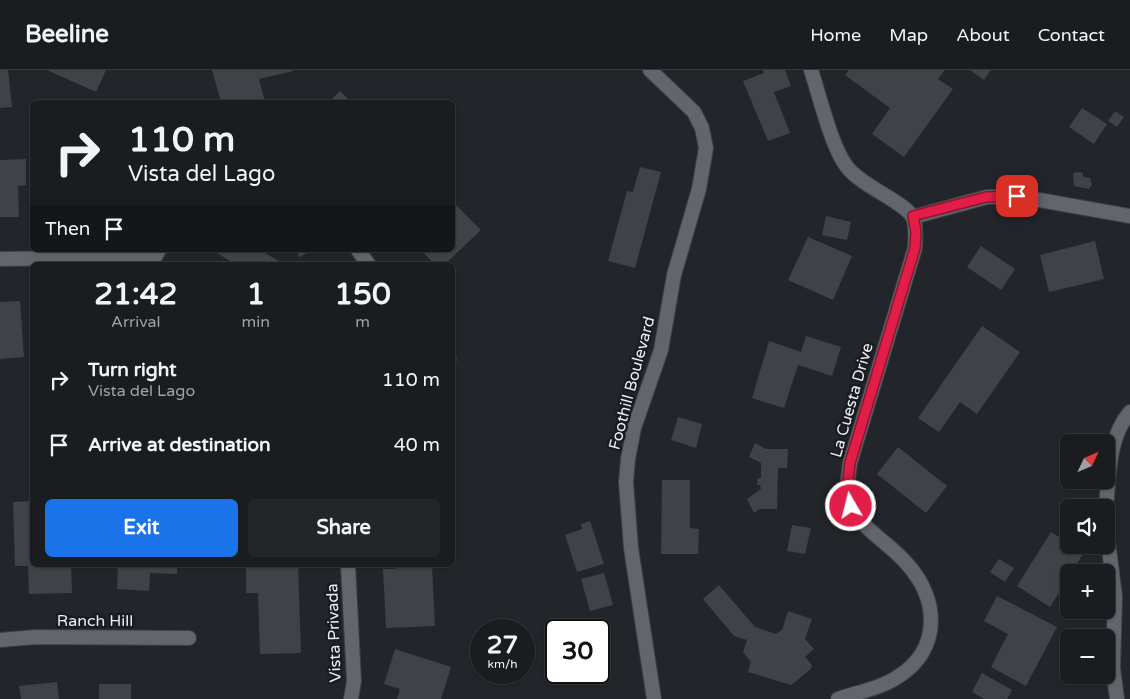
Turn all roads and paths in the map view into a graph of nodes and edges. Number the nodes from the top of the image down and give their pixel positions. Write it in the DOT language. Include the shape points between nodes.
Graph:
graph roads {
  1 [pos="650,70"];
  2 [pos="811,70"];
  3 [pos="913,216"];
  4 [pos="1130,216"];
  5 [pos="158,252"];
  6 [pos="0,259"];
  7 [pos="1130,412"];
  8 [pos="1107,499"];
  9 [pos="1110,554"];
  10 [pos="348,567"];
  11 [pos="189,638"];
  12 [pos="0,640"];
  13 [pos="351,699"];
  14 [pos="654,699"];
  15 [pos="838,699"];
  16 [pos="1117,699"];
  1 -- 14 [label="street, Foothill Boulevard" via="694,112 702,128 706,148 701,182 674,275 661,350 634,428 628,459 626,482 631,548"];
  2 -- 3 [label="street" via="838,150 847,166 861,181"];
  3 -- 4 [label="street" via="986,197 1017,196"];
  3 -- 15 [label="street, La Cuesta Drive" via="915,248 850,463 847,489 851,506 860,521 908,565 922,584 929,599 932,632 927,647 916,662 898,677"];
  5 -- 6 [label="street" via="154,257"];
  7 -- 8 [label="street" via="1112,454"];
  9 -- 16 [label="street" via="1115,596 1113,668"];
  10 -- 13 [label="street, Vista Privada" via="354,681"];
  11 -- 12 [label="street, Ranch Hill" via="36,637"];
}
